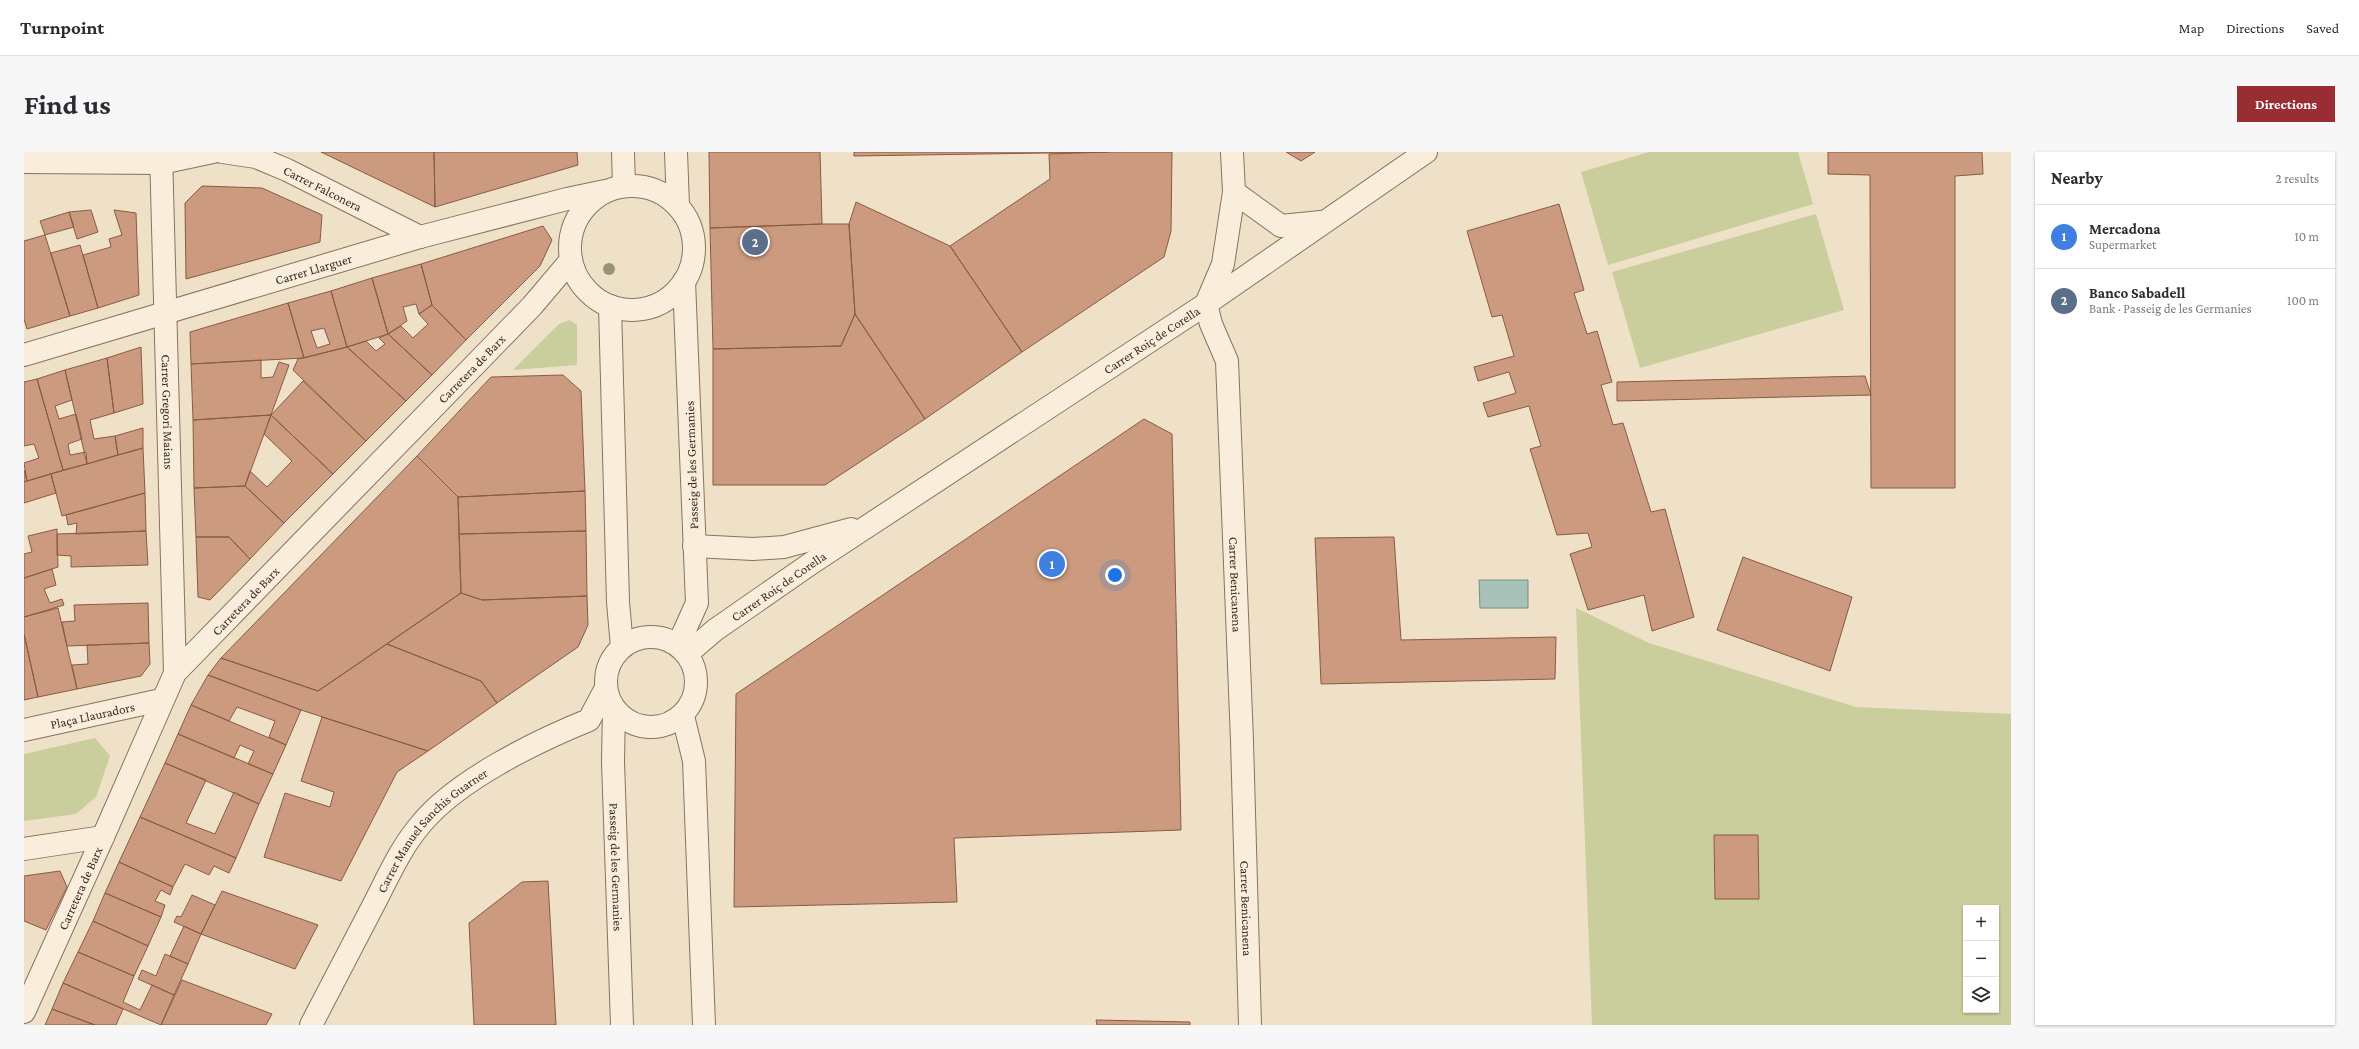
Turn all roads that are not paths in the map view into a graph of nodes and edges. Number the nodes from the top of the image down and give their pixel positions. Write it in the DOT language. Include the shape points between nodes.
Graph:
graph roads {
  1 [pos="213,152"];
  2 [pos="222,152"];
  3 [pos="623,152"];
  4 [pos="676,152"];
  5 [pos="1232,152"];
  6 [pos="1426,152"];
  7 [pos="251,155"];
  8 [pos="161,158"];
  9 [pos="24,162"];
  10 [pos="615,189"];
  11 [pos="1234,192"];
  12 [pos="678,206"];
  13 [pos="1324,221"];
  14 [pos="420,237"];
  15 [pos="571,260"];
  16 [pos="684,281"];
  17 [pos="1206,304"];
  18 [pos="610,306"];
  19 [pos="166,312"];
  20 [pos="24,355"];
  21 [pos="874,523"];
  22 [pos="694,546"];
  23 [pos="622,647"];
  24 [pos="683,649"];
  25 [pos="175,673"];
  26 [pos="606,688"];
  27 [pos="161,700"];
  28 [pos="614,709"];
  29 [pos="683,716"];
  30 [pos="24,730"];
  31 [pos="104,837"];
  32 [pos="24,849"];
  33 [pos="24,1012"];
  34 [pos="311,1025"];
  35 [pos="622,1025"];
  36 [pos="704,1025"];
  37 [pos="1250,1025"];
  1 -- 8 [label="street"];
  2 -- 7 [label="street, Carrer Falconera"];
  3 -- 10 [label="street"];
  4 -- 12 [label="street"];
  5 -- 11 [label="street"];
  6 -- 13 [label="street, Carrer Roiç de Corella"];
  7 -- 14 [label="street, Carrer Falconera" via="287,170"];
  8 -- 9 [label="street"];
  8 -- 19 [label="street, Carrer Gregori Maians"];
  10 -- 12 [label="street" via="643,187 662,193"];
  10 -- 14 [label="street, Carrer Llarguer"];
  10 -- 15 [label="street" via="588,203 576,220 570,239"];
  11 -- 13 [label="street" via="1280,226"];
  11 -- 17 [label="street" via="1223,264"];
  12 -- 16 [label="street" via="689,223 694,243 692,263"];
  13 -- 17 [label="street, Carrer Roiç de Corella"];
  14 -- 19 [label="street, Carrer Llarguer"];
  15 -- 18 [label="street" via="578,279 592,295"];
  15 -- 25 [label="street, Carretera de Barx" via="532,306"];
  16 -- 18 [label="street" via="674,293 646,308 628,310"];
  16 -- 22 [label="street, Passeig de les Germanies"];
  17 -- 21 [label="street, Carrer Roiç de Corella"];
  17 -- 37 [label="street, Carrer Benicanena" via="1211,324 1227,361"];
  18 -- 23 [label="street" via="618,602"];
  19 -- 20 [label="street, Carrer Llarguer"];
  19 -- 25 [label="street, Carrer Gregori Maians"];
  21 -- 22 [label="street, Carrer Roiç de Corella" via="784,547 753,550"];
  21 -- 24 [label="street, Carrer Roiç de Corella"];
  22 -- 24 [label="street, Passeig de les Germanies" via="697,603"];
  23 -- 24 [label="street, Passeig de les Germanies" via="638,638 648,636 668,640"];
  23 -- 26 [label="street, Passeig de les Germanies" via="609,666"];
  24 -- 29 [label="street" via="696,672 696,693"];
  25 -- 27 [label="street, Carretera de Barx"];
  26 -- 28 [label="street, Passeig de les Germanies"];
  26 -- 34 [label="street, Carrer Manuel Sanchis Guarner" via="589,720 543,739 494,768 455,792 421,823 398,858"];
  27 -- 30 [label="street, Plaça Llauradors"];
  27 -- 31 [label="street, Carretera de Barx"];
  28 -- 29 [label="street" via="626,720 642,727 663,726"];
  28 -- 35 [label="street, Passeig de les Germanies" via="613,762"];
  29 -- 36 [label="street" via="694,761"];
  31 -- 32 [label="street"];
  31 -- 33 [label="street, Carretera de Barx"];
}
